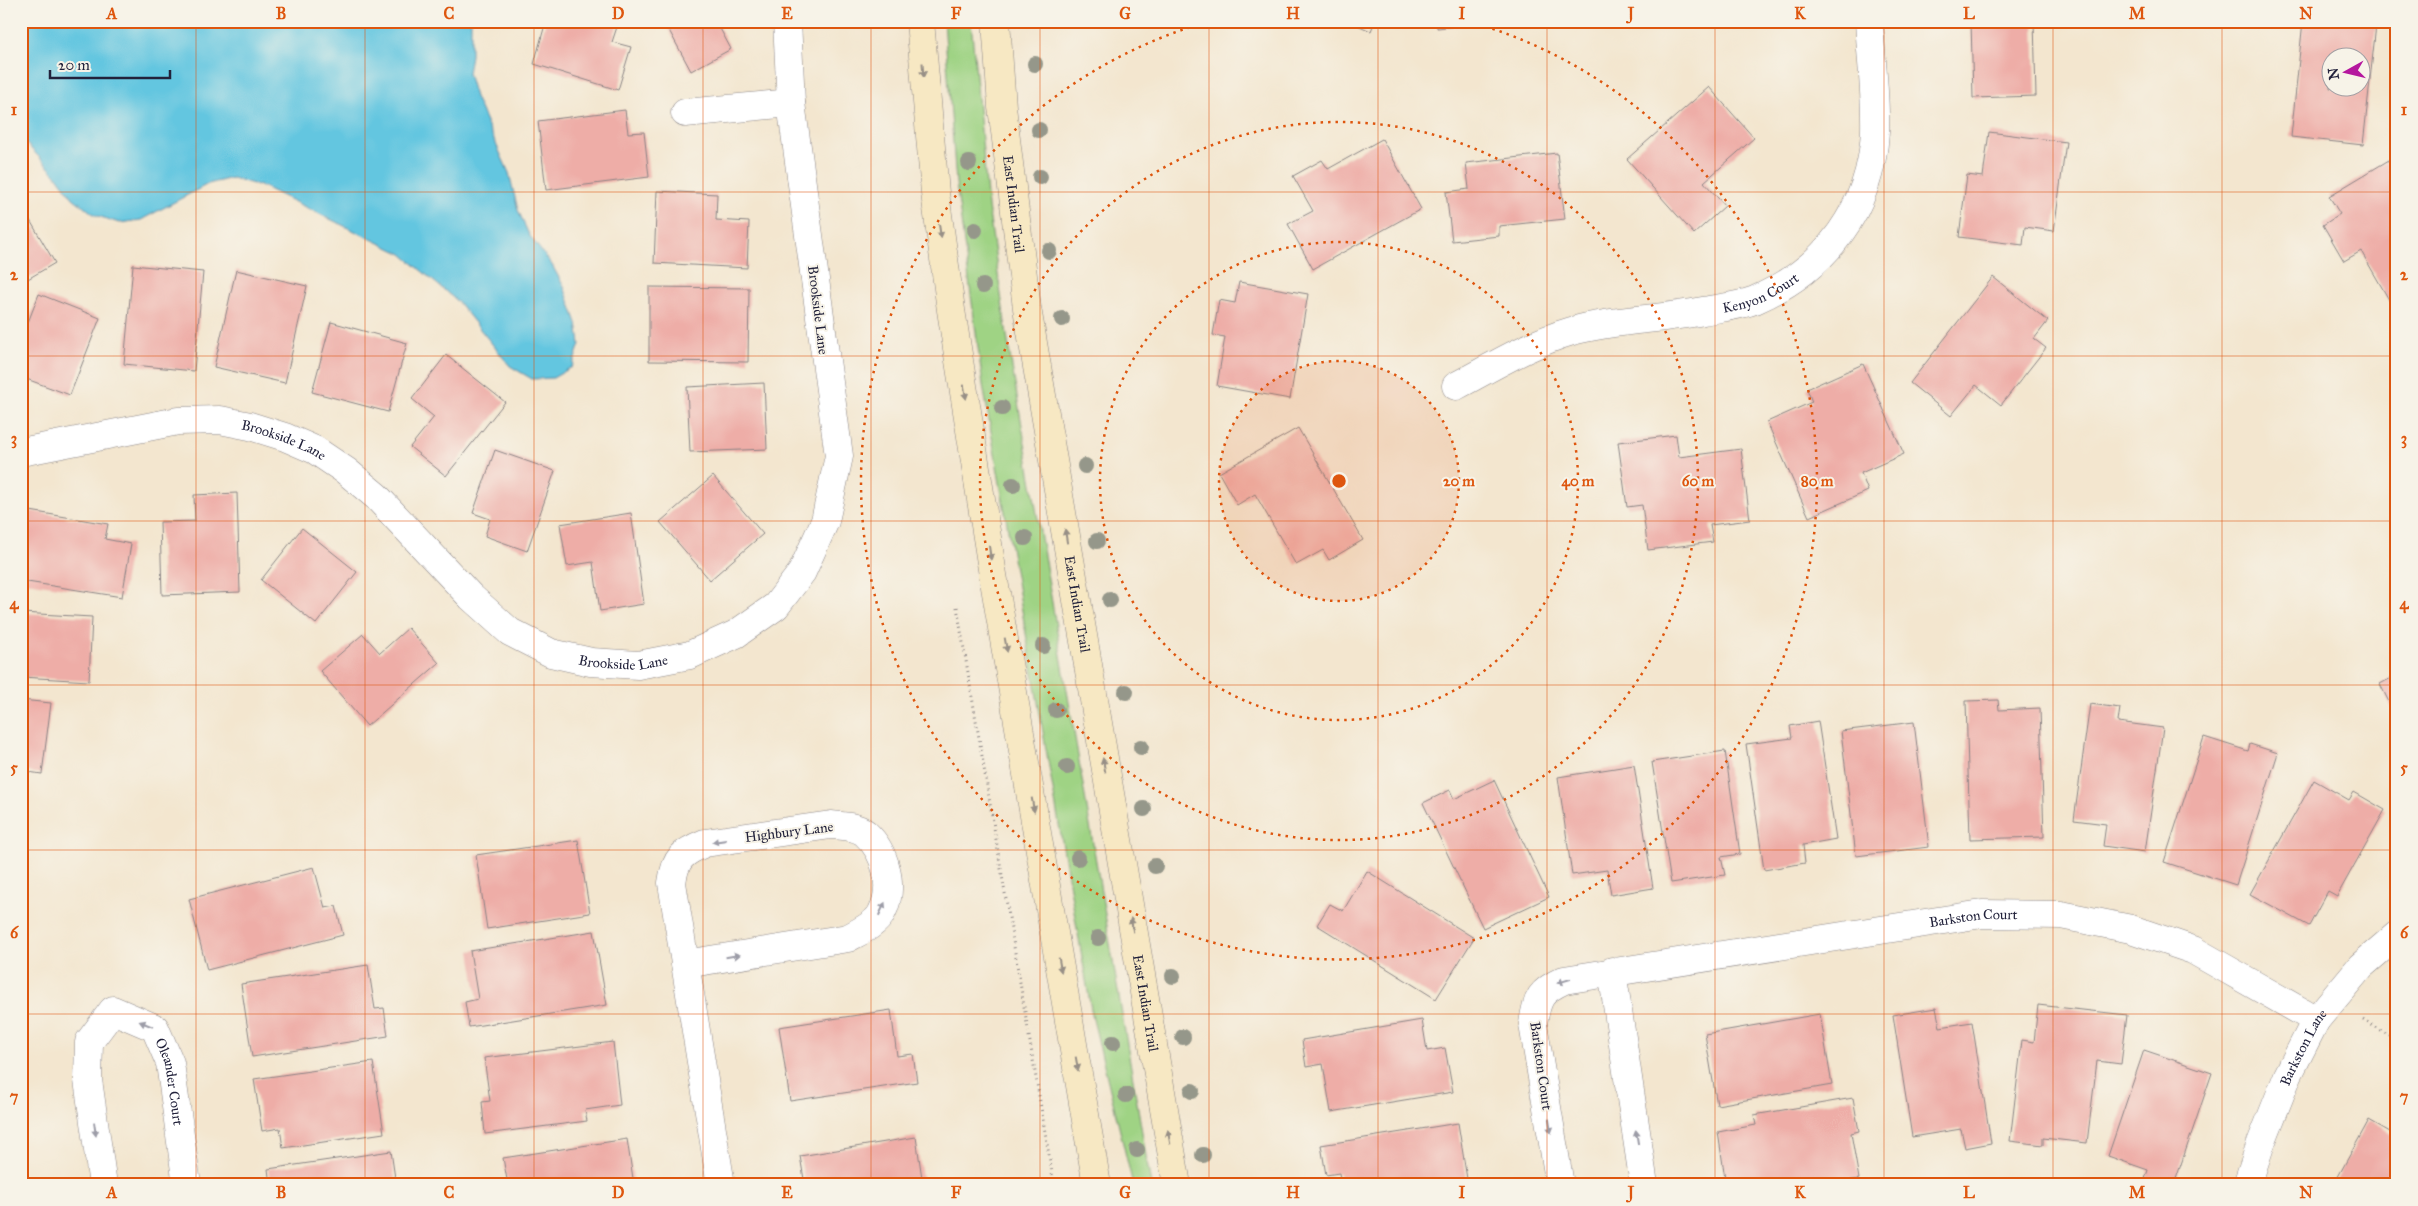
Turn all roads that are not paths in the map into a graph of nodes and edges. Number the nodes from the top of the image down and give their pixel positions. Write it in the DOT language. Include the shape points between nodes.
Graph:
graph roads {
  1 [pos="787,21"];
  2 [pos="920,21"];
  3 [pos="996,21"];
  4 [pos="1869,21"];
  5 [pos="791,103"];
  6 [pos="685,113"];
  7 [pos="1456,386"];
  8 [pos="21,452"];
  9 [pos="2397,935"];
  10 [pos="685,964"];
  11 [pos="1612,971"];
  12 [pos="2316,1020"];
  13 [pos="103,1185"];
  14 [pos="187,1185"];
  15 [pos="721,1185"];
  16 [pos="1097,1185"];
  17 [pos="1177,1185"];
  18 [pos="1560,1185"];
  19 [pos="1644,1185"];
  20 [pos="2247,1185"];
  1 -- 5 [label="street, Brookside Lane"];
  2 -- 16 [label="main road, one-way" via="935,192 951,310"];
  17 -- 3 [label="main road, East Indian Trail, one-way" via="1026,308 1003,117"];
  4 -- 7 [label="street, Kenyon Court" via="1875,130 1871,164 1858,206 1829,249 1796,279 1753,300 1700,312 1613,322 1540,341"];
  5 -- 6 [label="street"];
  5 -- 8 [label="street, Brookside Lane" via="839,456 825,521 802,572 776,606 736,634 690,655 638,665 592,662 551,653 510,632 471,597 376,496 346,471 315,450 250,426 220,420 178,421"];
  9 -- 12 [label="street, Barkston Lane" via="2361,966"];
  10 -- 10 [label="street, Highbury Lane, one-way" via="848,938 866,928 882,914 888,895 888,879 876,846 864,832 848,826 831,825 705,843 687,851 674,871 672,883"];
  10 -- 15 [label="street, Highbury Lane"];
  11 -- 12 [label="street, Barkston Court" via="1982,914 2061,915 2131,928 2193,950"];
  11 -- 18 [label="street, Barkston Court, one-way" via="1564,980 1547,988 1536,1002 1533,1024"];
  19 -- 11 [label="street, one-way"];
  12 -- 20 [label="street, Barkston Lane" via="2288,1075"];
  14 -- 13 [label="street, Oleander Court, one-way" via="170,1063 155,1028 112,1010 90,1042 88,1080"];
}
